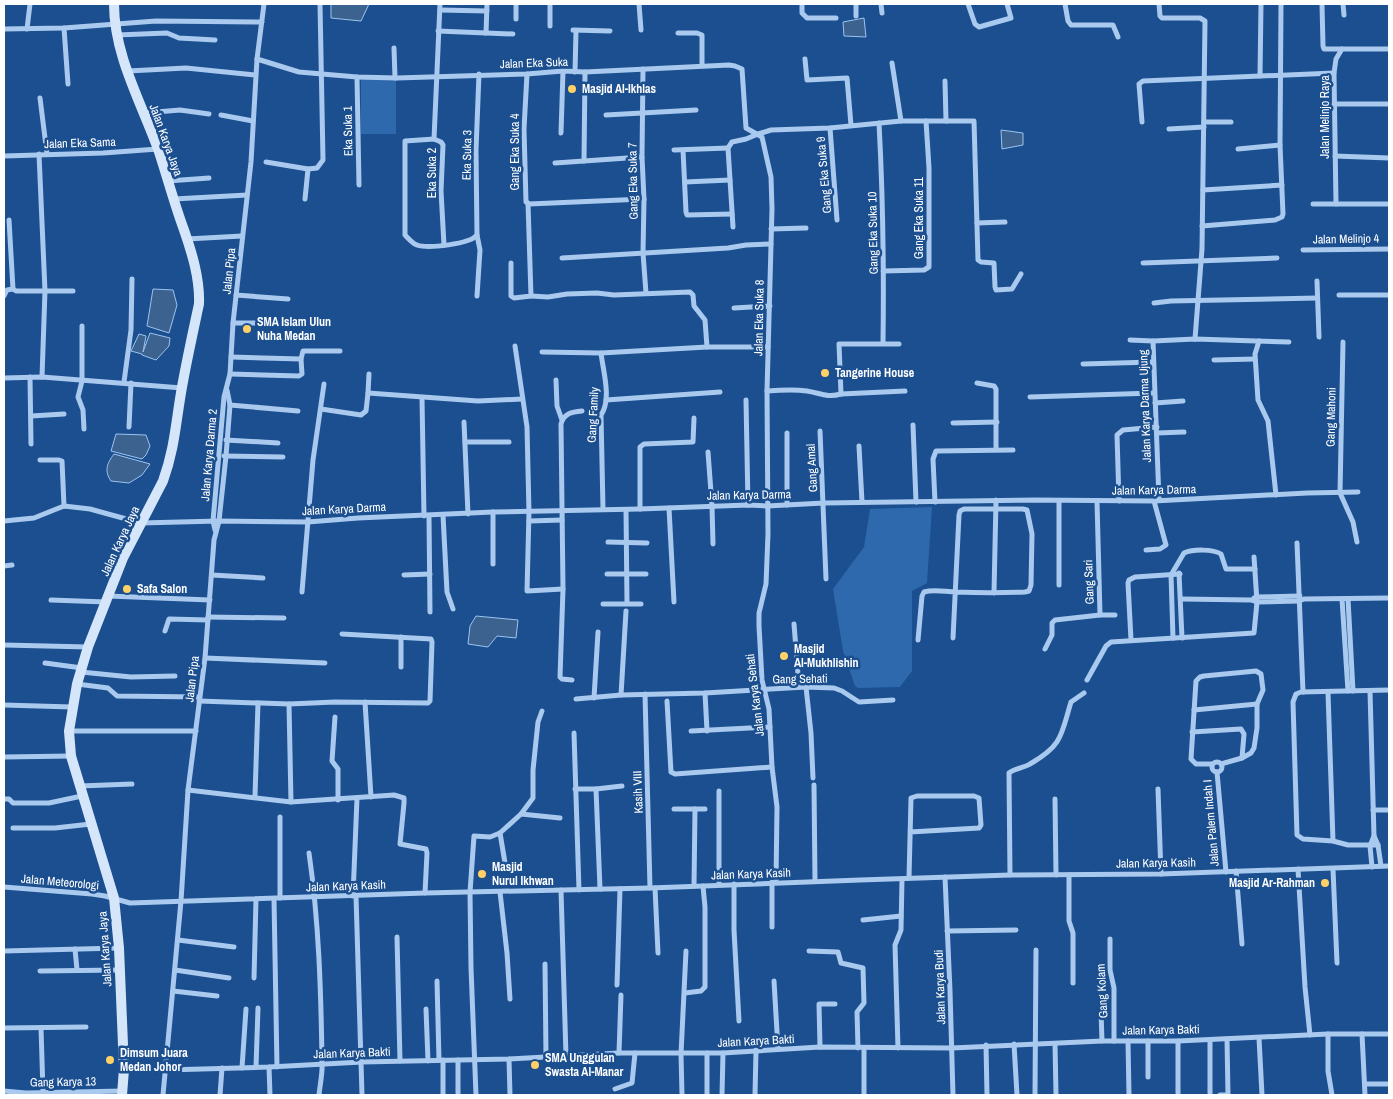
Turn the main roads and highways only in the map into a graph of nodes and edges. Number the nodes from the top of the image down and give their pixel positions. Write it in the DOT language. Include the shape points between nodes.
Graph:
graph roads {
  1 [pos="114,4"];
  2 [pos="123,1093"];
  1 -- 2 [label="main road, Jalan Karya Jaya" via="116,35 187,238 199,291 168,468 123,558 88,647 69,731 71,756 114,898 119,948"];
}
